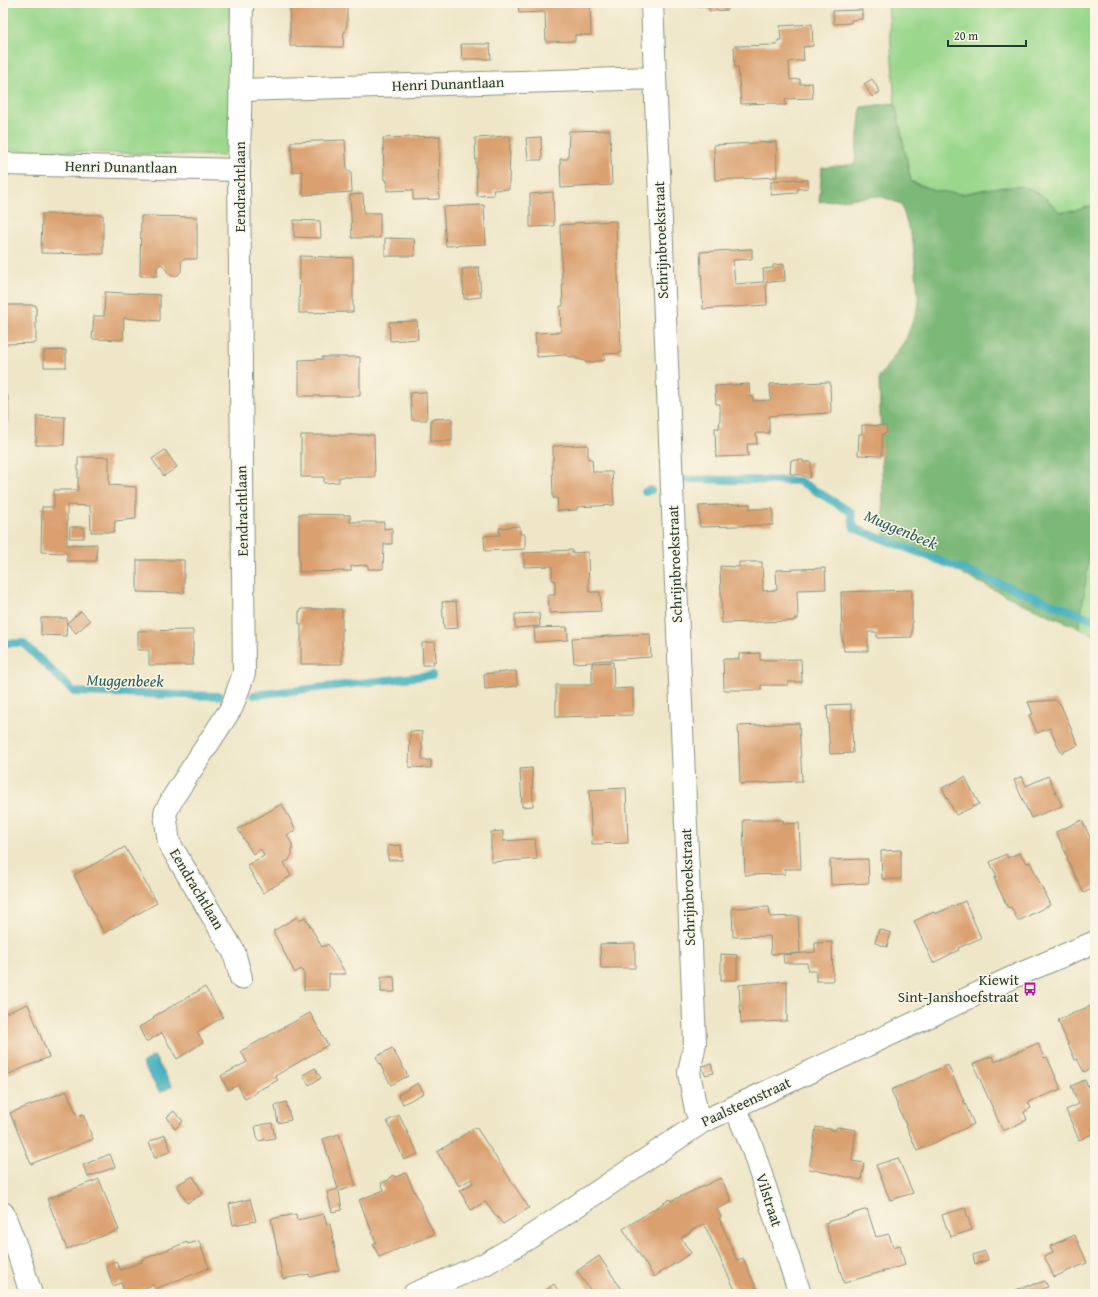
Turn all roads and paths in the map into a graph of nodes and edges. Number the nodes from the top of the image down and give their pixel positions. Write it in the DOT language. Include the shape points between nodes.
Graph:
graph roads {
  1 [pos="242,3"];
  2 [pos="652,3"];
  3 [pos="655,78"];
  4 [pos="240,90"];
  5 [pos="3,164"];
  6 [pos="239,170"];
  7 [pos="1095,942"];
  8 [pos="241,978"];
  9 [pos="735,1107"];
  10 [pos="702,1122"];
  11 [pos="3,1213"];
  12 [pos="31,1294"];
  13 [pos="414,1294"];
  14 [pos="800,1294"];
  1 -- 4 [label="street, Eendrachtlaan"];
  2 -- 3 [label="street, Schrijnbroekstraat"];
  3 -- 4 [label="street, Henri Dunantlaan"];
  3 -- 10 [label="street, Schrijnbroekstraat" via="694,1043 689,1073 696,1110"];
  4 -- 6 [label="street, Eendrachtlaan"];
  5 -- 6 [label="street, Henri Dunantlaan"];
  6 -- 8 [label="street, Eendrachtlaan" via="244,673 232,707 165,813 169,843 234,952"];
  7 -- 9 [label="street, Paalsteenstraat"];
  9 -- 10 [label="street, Paalsteenstraat"];
  9 -- 14 [label="street, Vilstraat" via="752,1147"];
  10 -- 13 [label="street, Paalsteenstraat" via="486,1264"];
  11 -- 12 [label="street"];
}
